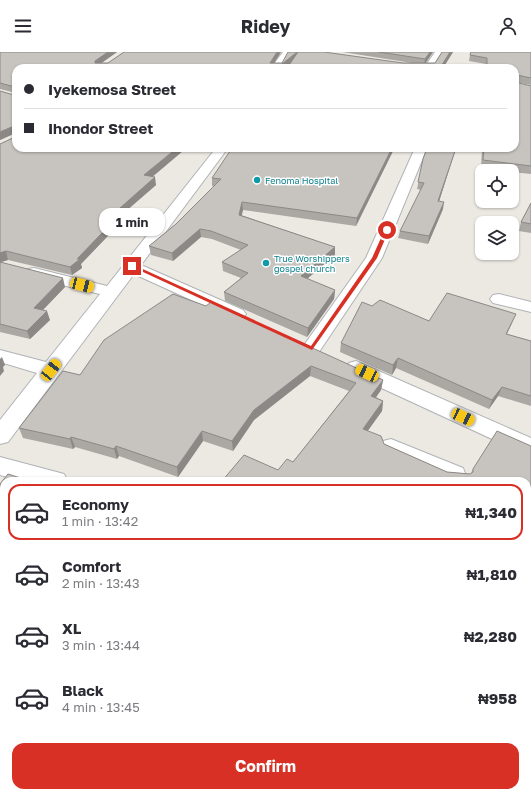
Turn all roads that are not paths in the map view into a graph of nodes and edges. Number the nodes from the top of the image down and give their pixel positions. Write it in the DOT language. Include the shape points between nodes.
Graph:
graph roads {
  1 [pos="287,52"];
  2 [pos="439,52"];
  3 [pos="279,64"];
  4 [pos="432,64"];
  5 [pos="219,152"];
  6 [pos="419,152"];
  7 [pos="132,266"];
  8 [pos="15,268"];
  9 [pos="112,292"];
  10 [pos="499,299"];
  11 [pos="531,307"];
  12 [pos="255,322"];
  13 [pos="0,356"];
  14 [pos="51,370"];
  15 [pos="0,436"];
  16 [pos="391,447"];
  17 [pos="531,448"];
  18 [pos="0,466"];
  19 [pos="41,477"];
  20 [pos="455,477"];
  1 -- 3 [label="street"];
  2 -- 4 [label="street"];
  5 -- 7 [label="street"];
  6 -- 17 [label="street" via="374,258 319,352"];
  7 -- 9 [label="street"];
  7 -- 12 [label="street"];
  8 -- 9 [label="street"];
  9 -- 14 [label="street"];
  10 -- 11 [label="street"];
  13 -- 14 [label="street"];
  14 -- 15 [label="street"];
  16 -- 20 [label="street"];
  18 -- 19 [label="street"];
}
